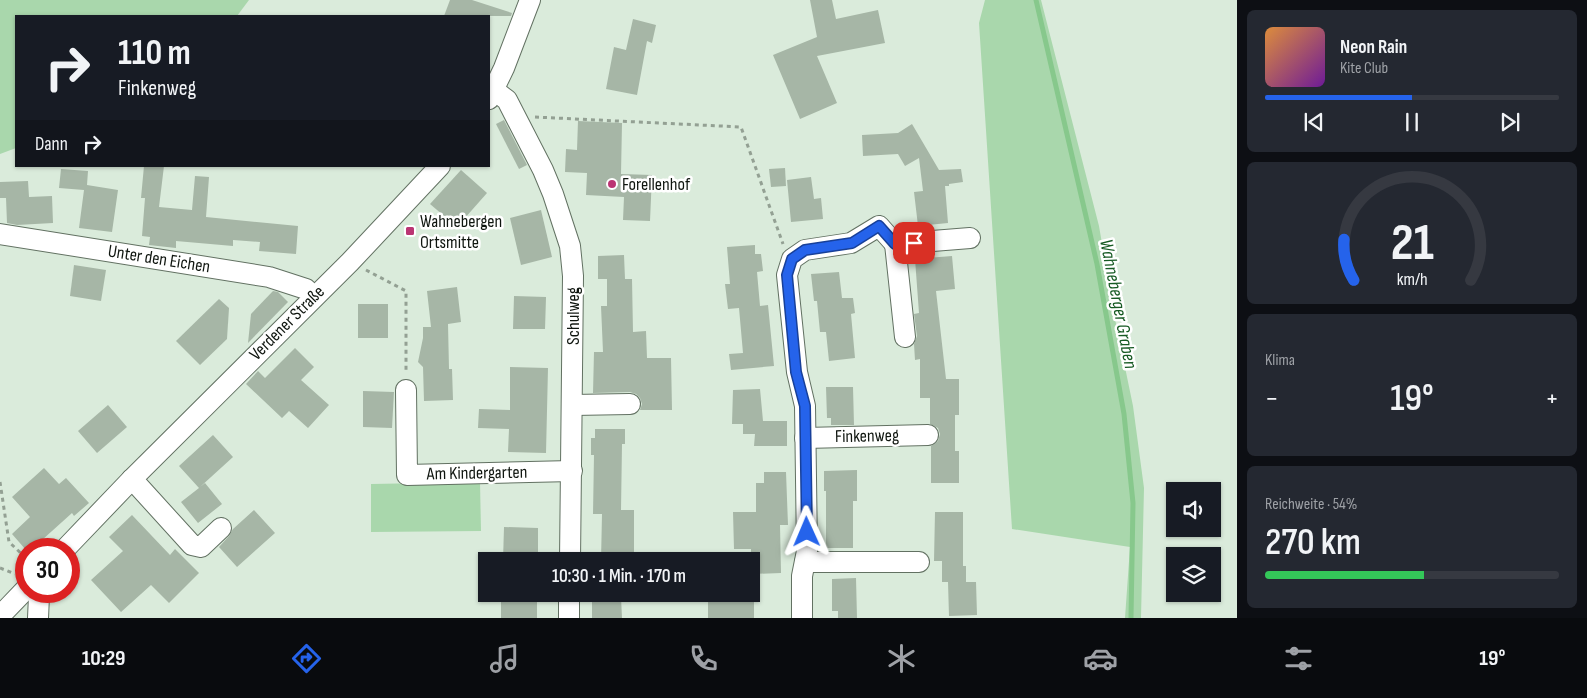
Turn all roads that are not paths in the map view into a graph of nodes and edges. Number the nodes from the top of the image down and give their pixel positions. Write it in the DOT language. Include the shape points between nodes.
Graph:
graph roads {
  1 [pos="530,0"];
  2 [pos="491,94"];
  3 [pos="439,167"];
  4 [pos="0,234"];
  5 [pos="970,238"];
  6 [pos="895,244"];
  7 [pos="314,297"];
  8 [pos="904,337"];
  9 [pos="406,390"];
  10 [pos="630,404"];
  11 [pos="573,405"];
  12 [pos="928,435"];
  13 [pos="805,438"];
  14 [pos="572,471"];
  15 [pos="132,479"];
  16 [pos="221,528"];
  17 [pos="76,538"];
  18 [pos="570,552"];
  19 [pos="805,562"];
  20 [pos="919,562"];
  21 [pos="15,600"];
  22 [pos="570,602"];
  23 [pos="39,603"];
  24 [pos="0,616"];
  25 [pos="38,618"];
  26 [pos="569,618"];
  27 [pos="802,618"];
  1 -- 2 [label="street"];
  2 -- 11 [label="street, Schulweg" via="507,100 554,194 570,246"];
  3 -- 7 [label="street, Verdener Straße"];
  4 -- 7 [label="street, Unter den Eichen" via="269,277 306,290"];
  5 -- 6 [label="street"];
  6 -- 8 [label="street"];
  6 -- 13 [label="street" via="879,226 852,243 805,250 792,259 787,275 796,372 805,406"];
  7 -- 15 [label="street, Verdener Straße"];
  9 -- 14 [label="street, Am Kindergarten" via="407,475"];
  10 -- 11 [label="street"];
  11 -- 14 [label="street, Schulweg"];
  12 -- 13 [label="street, Finkenweg"];
  13 -- 19 [label="street"];
  14 -- 18 [label="street, Schulweg"];
  15 -- 16 [label="street" via="192,545 201,547"];
  15 -- 17 [label="street, Verdener Straße"];
  19 -- 20 [label="street"];
  19 -- 27 [label="street"];
  21 -- 24 [label="street"];
  22 -- 26 [label="street"];
  23 -- 25 [label="street"];
}
